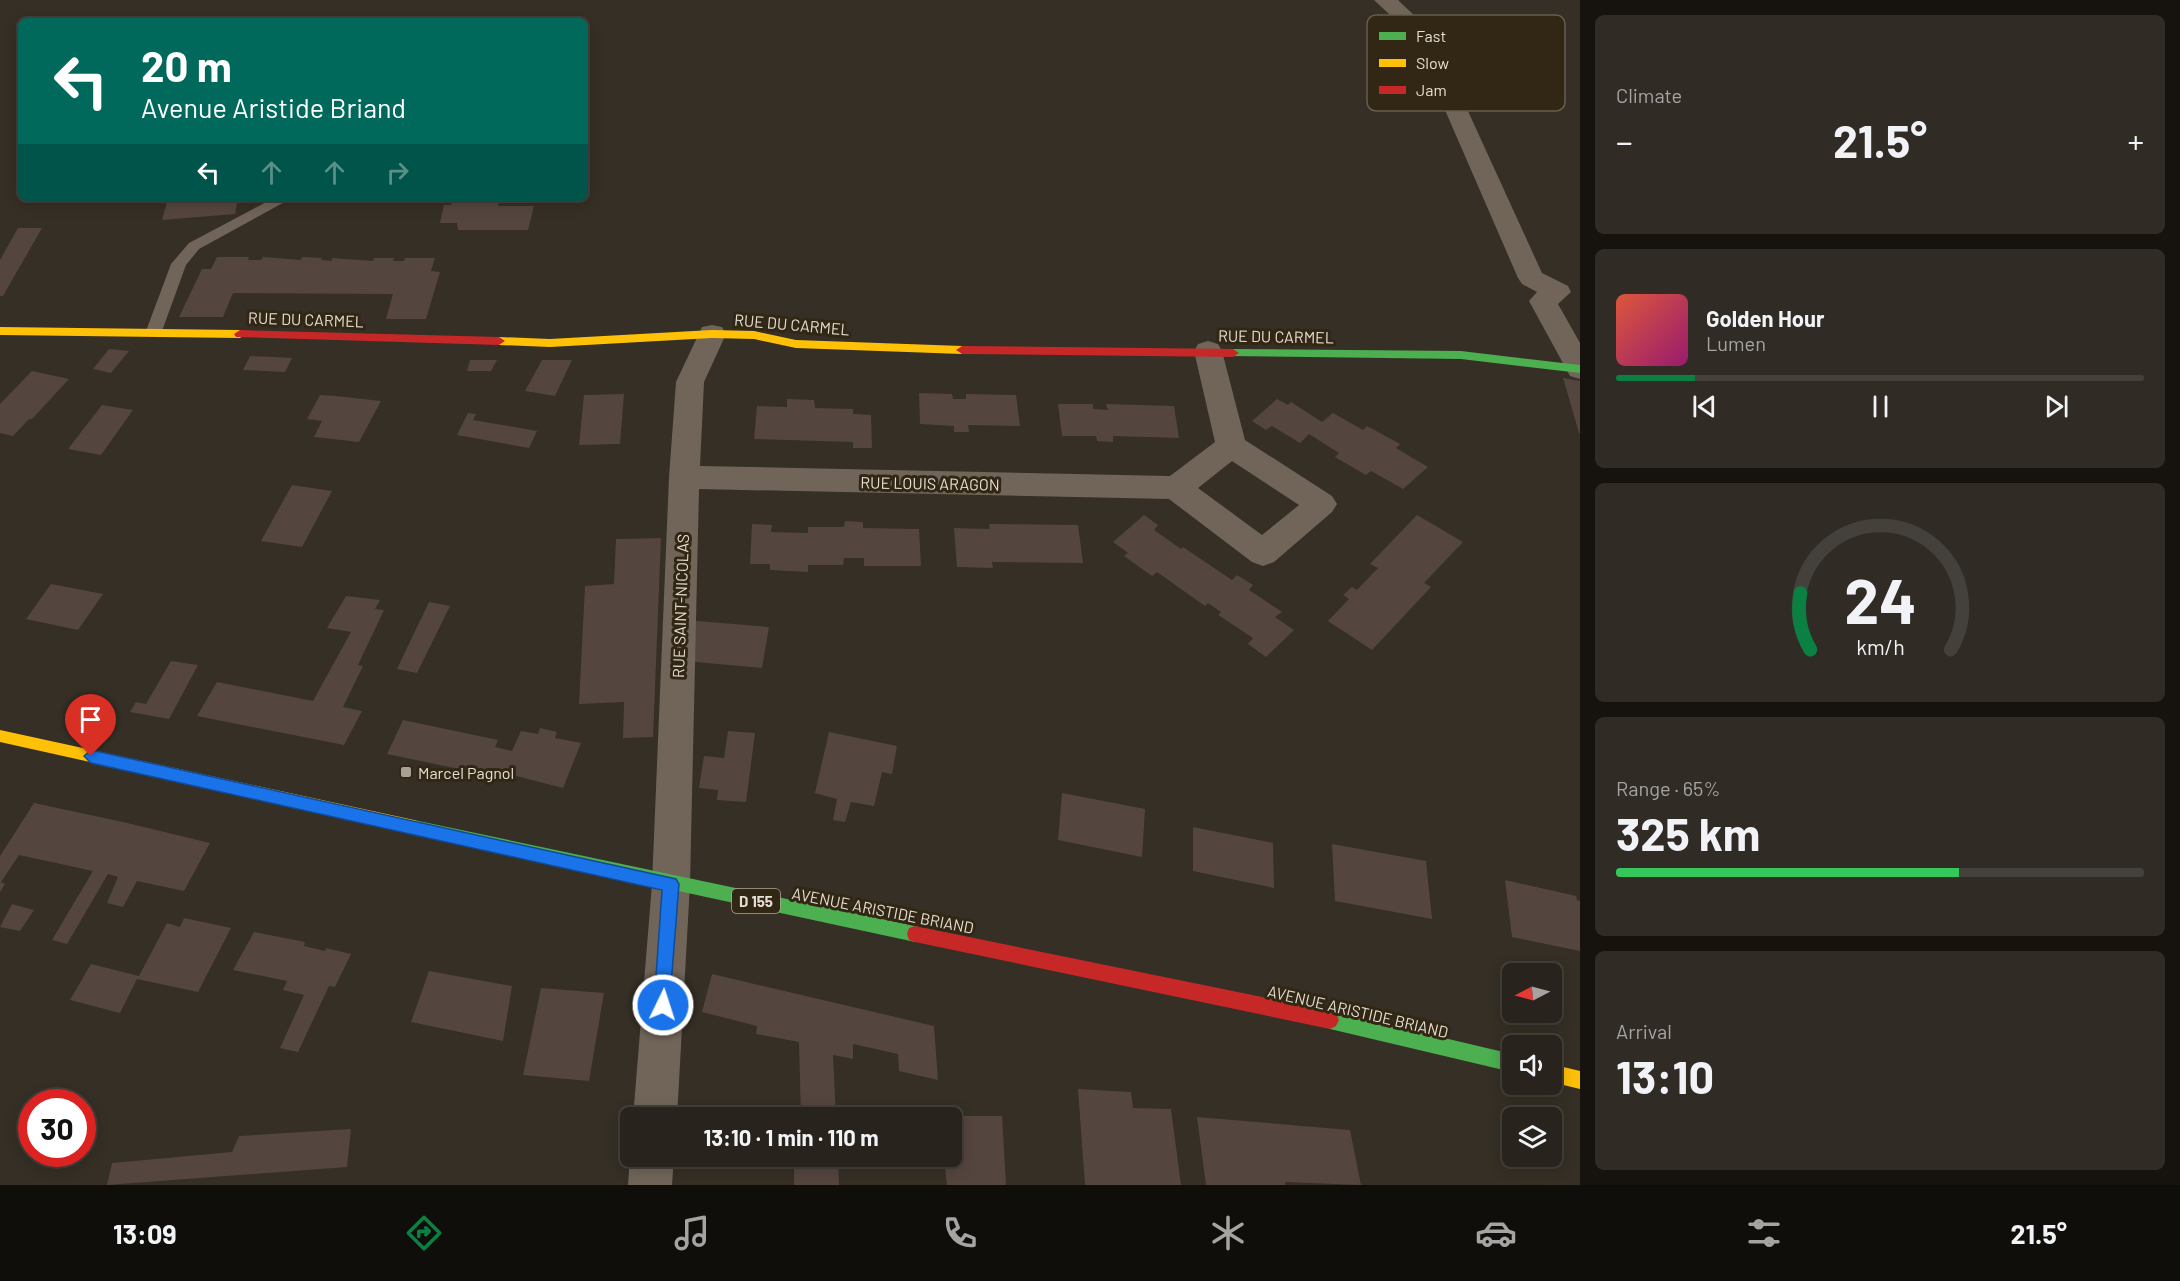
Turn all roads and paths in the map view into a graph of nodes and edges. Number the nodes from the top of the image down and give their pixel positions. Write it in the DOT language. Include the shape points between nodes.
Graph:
graph roads {
  1 [pos="1385,0"];
  2 [pos="1402,15"];
  3 [pos="1457,111"];
  4 [pos="279,201"];
  5 [pos="154,331"];
  6 [pos="0,332"];
  7 [pos="712,334"];
  8 [pos="1208,351"];
  9 [pos="1580,369"];
  10 [pos="1231,446"];
  11 [pos="684,477"];
  12 [pos="1176,488"];
  13 [pos="0,736"];
  14 [pos="671,884"];
  15 [pos="1502,1062"];
  16 [pos="1562,1076"];
  17 [pos="1580,1080"];
  18 [pos="656,1107"];
  19 [pos="651,1167"];
  20 [pos="650,1185"];
  1 -- 2 [label="street"];
  3 -- 9 [label="street" via="1531,278 1558,292 1543,301"];
  4 -- 5 [label="lane" via="194,246 179,264"];
  5 -- 6 [label="street, RUE DU CARMEL"];
  5 -- 7 [label="street, RUE DU CARMEL" via="550,343"];
  7 -- 8 [label="street, RUE DU CARMEL" via="754,335 796,344 1032,352"];
  7 -- 11 [label="street, RUE SAINT-NICOLAS" via="690,382"];
  8 -- 9 [label="street, RUE DU CARMEL" via="1461,355"];
  8 -- 10 [label="street"];
  10 -- 12 [label="street"];
  10 -- 12 [label="street" via="1321,504 1263,553"];
  11 -- 12 [label="street, RUE LOUIS ARAGON"];
  11 -- 14 [label="street, RUE SAINT-NICOLAS"];
  13 -- 14 [label="street, AVENUE ARISTIDE BRIAND / D 155"];
  14 -- 15 [label="street, AVENUE ARISTIDE BRIAND / D 155" via="1306,1014"];
  14 -- 18 [label="street, RUE SAINT-NICOLAS"];
  16 -- 17 [label="street"];
  19 -- 20 [label="street"];
}
